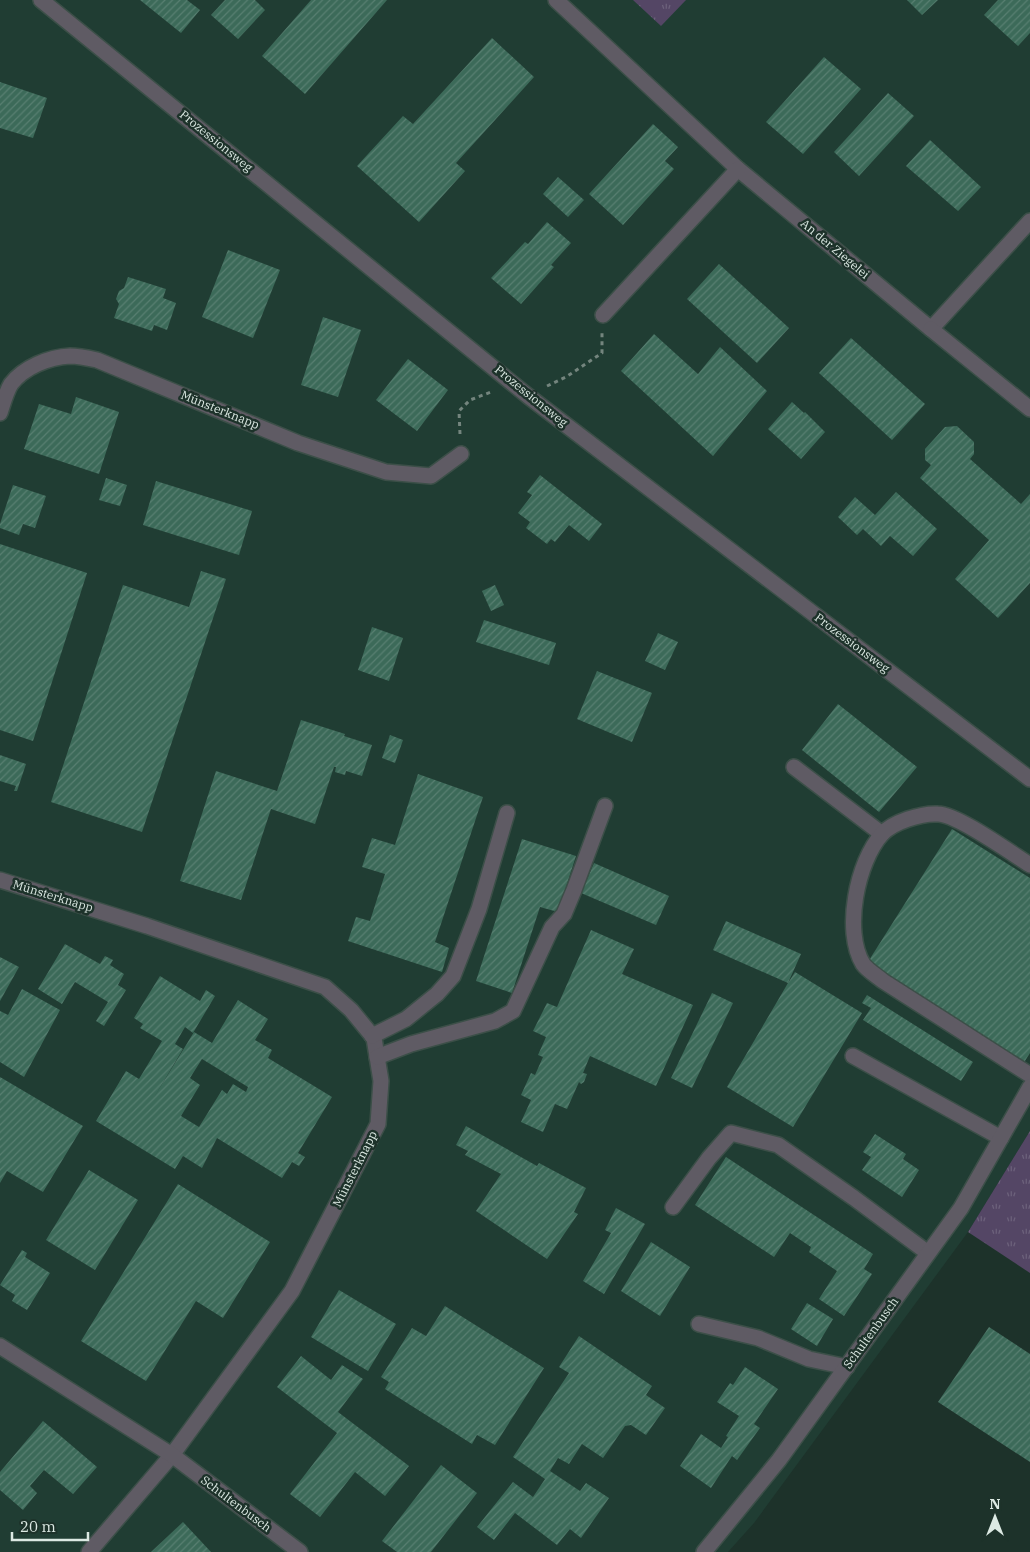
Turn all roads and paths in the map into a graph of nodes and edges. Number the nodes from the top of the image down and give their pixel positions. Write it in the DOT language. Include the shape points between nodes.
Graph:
graph roads {
  1 [pos="41,0"];
  2 [pos="556,0"];
  3 [pos="738,169"];
  4 [pos="1030,221"];
  5 [pos="603,315"];
  6 [pos="931,329"];
  7 [pos="513,382"];
  8 [pos="528,396"];
  9 [pos="1030,409"];
  10 [pos="0,413"];
  11 [pos="462,454"];
  12 [pos="794,767"];
  13 [pos="1030,779"];
  14 [pos="605,806"];
  15 [pos="507,813"];
  16 [pos="882,834"];
  17 [pos="1030,865"];
  18 [pos="0,880"];
  19 [pos="372,1036"];
  20 [pos="853,1056"];
  21 [pos="377,1057"];
  22 [pos="1030,1075"];
  23 [pos="1030,1088"];
  24 [pos="1001,1138"];
  25 [pos="673,1207"];
  26 [pos="928,1253"];
  27 [pos="699,1324"];
  28 [pos="0,1346"];
  29 [pos="847,1367"];
  30 [pos="172,1455"];
  31 [pos="89,1552"];
  32 [pos="300,1552"];
  33 [pos="704,1552"];
  1 -- 7 [label="street, Prozessionsweg"];
  2 -- 3 [label="street, An der Ziegelei"];
  3 -- 5 [label="street"];
  3 -- 6 [label="street, An der Ziegelei"];
  4 -- 6 [label="street"];
  5 -- 8 [label="path" via="602,353"];
  6 -- 9 [label="street, An der Ziegelei"];
  7 -- 8 [label="street, Prozessionsweg"];
  7 -- 11 [label="path" via="470,400 459,411"];
  8 -- 13 [label="street, Prozessionsweg"];
  10 -- 11 [label="street, Münsterknapp" via="10,385 17,378 43,361 70,356 97,360 298,442 386,472 430,476"];
  12 -- 16 [label="street"];
  14 -- 21 [label="street" via="564,914 552,927 513,1011 495,1021 411,1044"];
  15 -- 19 [label="street" via="479,909 452,976 437,994 406,1019"];
  16 -- 17 [label="street" via="898,822 938,814 956,819"];
  16 -- 22 [label="street" via="865,861 855,901 853,932 863,965"];
  18 -- 19 [label="street, Münsterknapp" via="325,987 351,1010"];
  19 -- 21 [label="street, Münsterknapp"];
  20 -- 24 [label="street"];
  21 -- 30 [label="street, Münsterknapp" via="381,1081 378,1124 374,1133 292,1291"];
  23 -- 24 [label="street, Schultenbusch"];
  24 -- 26 [label="street, Schultenbusch" via="961,1208"];
  25 -- 26 [label="street" via="731,1133 778,1145"];
  26 -- 29 [label="street, Schultenbusch"];
  27 -- 29 [label="street" via="758,1338 809,1359"];
  28 -- 30 [label="street"];
  29 -- 33 [label="street, Schultenbusch" via="779,1460"];
  30 -- 31 [label="street, Münsterknapp"];
  30 -- 32 [label="street, Schultenbusch"];
}
